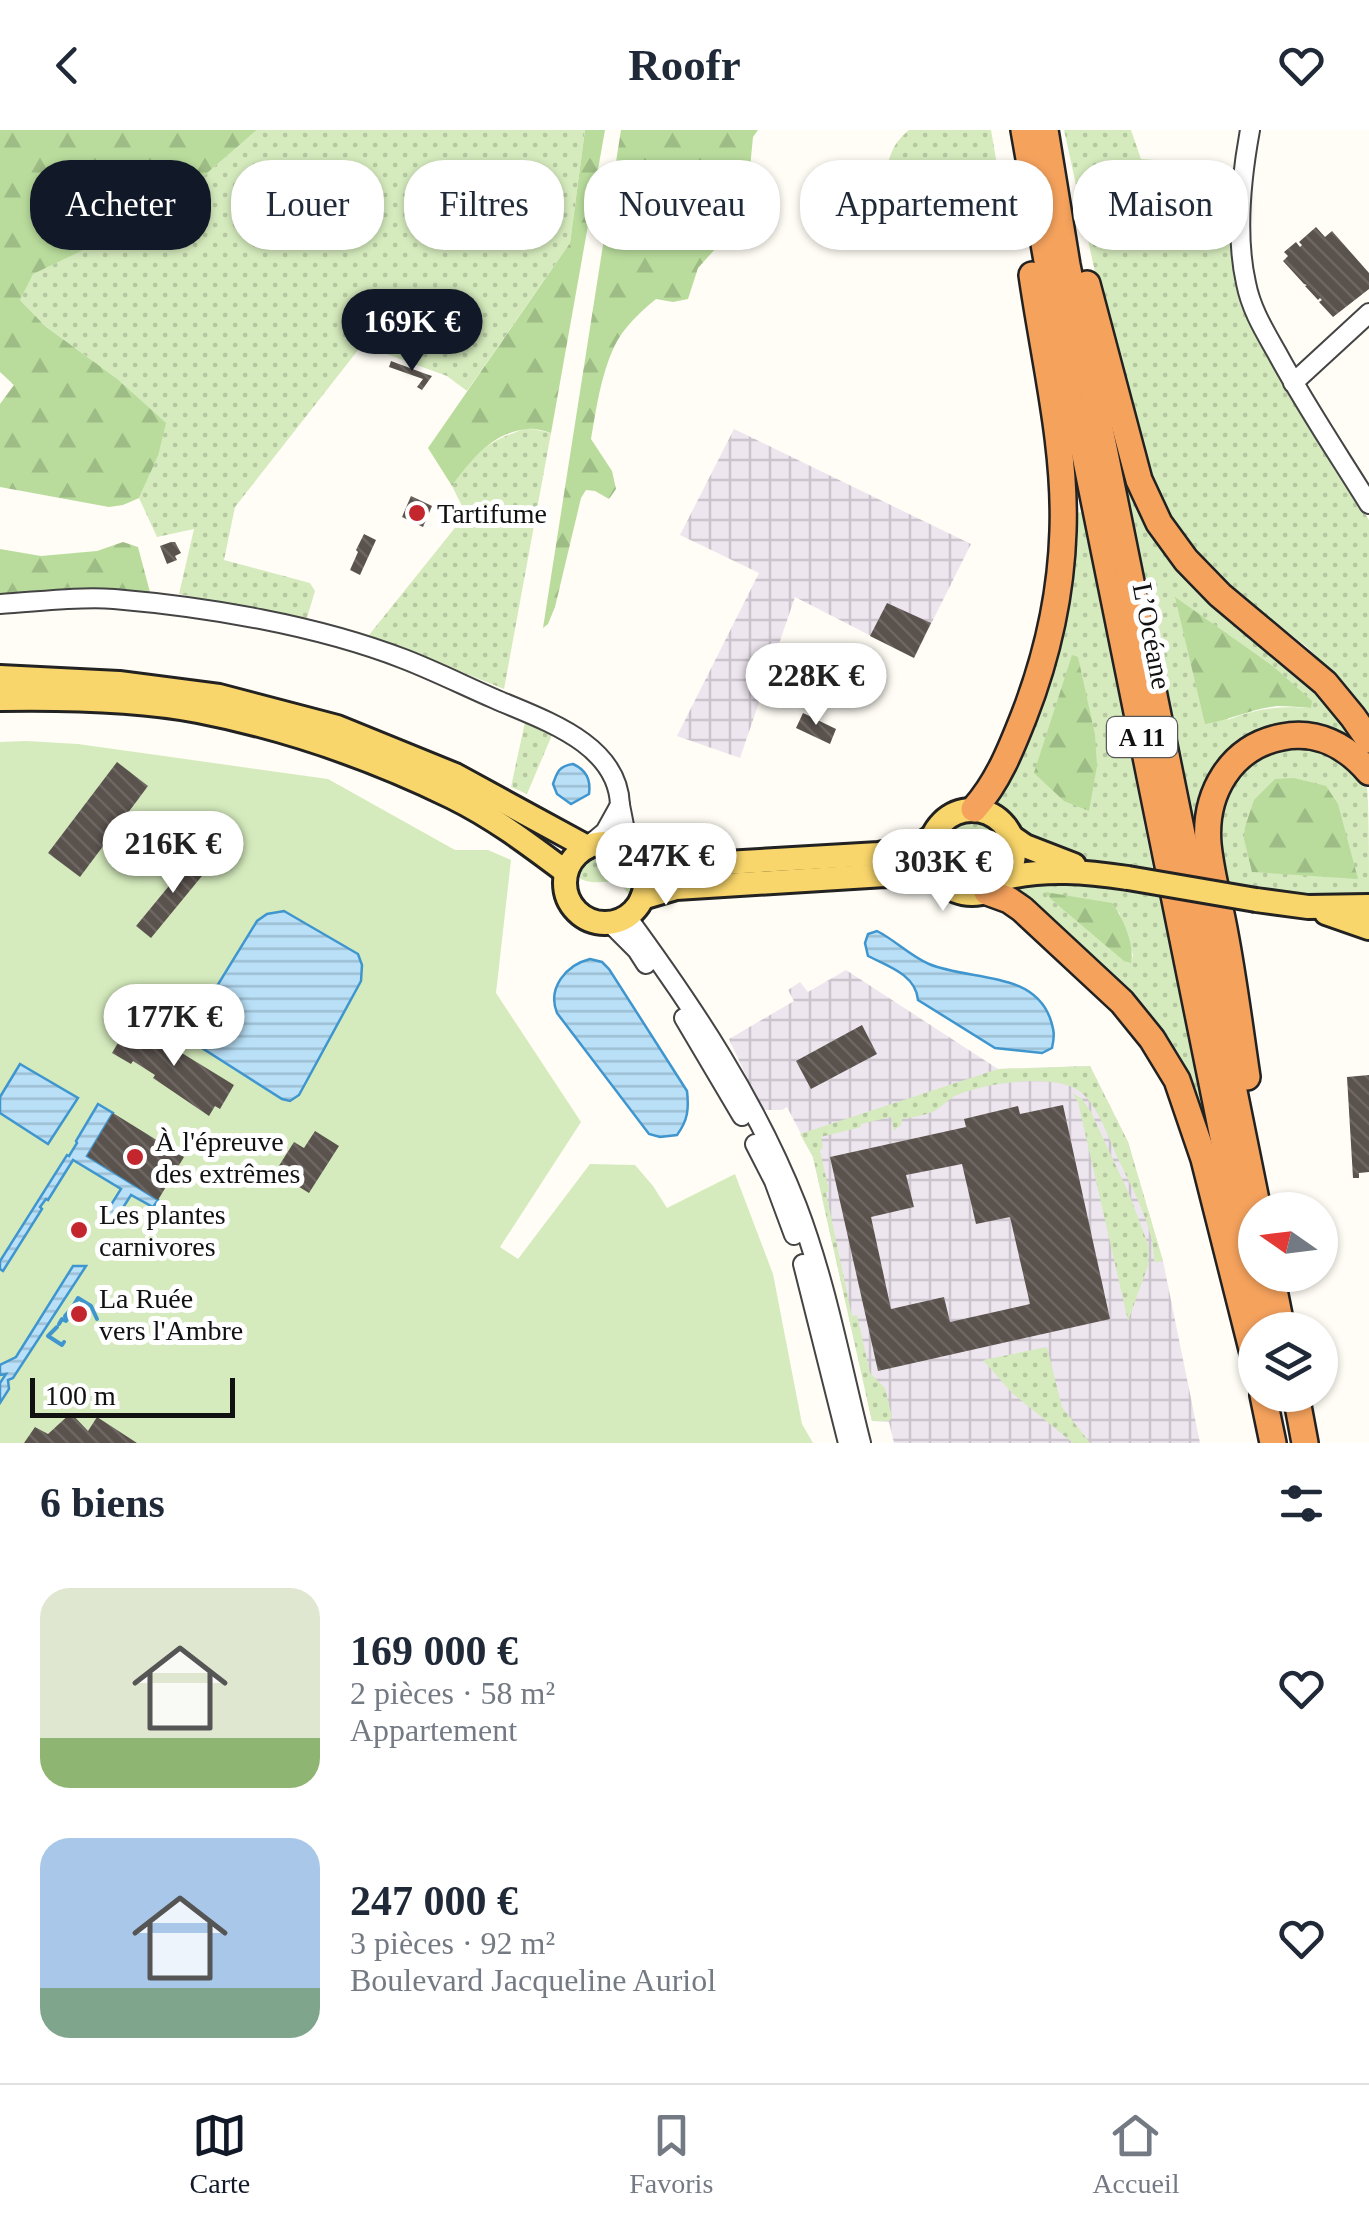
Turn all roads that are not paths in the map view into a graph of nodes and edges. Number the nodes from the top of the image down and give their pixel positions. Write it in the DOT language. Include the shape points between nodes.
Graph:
graph roads {
  1 [pos="1052,130"];
  2 [pos="1250,130"];
  3 [pos="1032,135"];
  4 [pos="1369,313"];
  5 [pos="1293,383"];
  6 [pos="1369,504"];
  7 [pos="0,604"];
  8 [pos="0,677"];
  9 [pos="0,699"];
  10 [pos="1369,740"];
  11 [pos="1369,772"];
  12 [pos="483,802"];
  13 [pos="620,806"];
  14 [pos="974,809"];
  15 [pos="932,837"];
  16 [pos="1012,837"];
  17 [pos="587,847"];
  18 [pos="635,858"];
  19 [pos="566,872"];
  20 [pos="1096,873"];
  21 [pos="938,877"];
  22 [pos="996,885"];
  23 [pos="642,898"];
  24 [pos="1369,906"];
  25 [pos="1308,907"];
  26 [pos="618,920"];
  27 [pos="1369,928"];
  28 [pos="1254,1192"];
  29 [pos="1255,1192"];
  30 [pos="1243,1312"];
  31 [pos="1258,1312"];
  32 [pos="1267,1412"];
  33 [pos="1278,1412"];
  34 [pos="1299,1412"];
  35 [pos="848,1443"];
  36 [pos="861,1443"];
  37 [pos="1273,1443"];
  38 [pos="1284,1443"];
  39 [pos="1305,1443"];
  1 -- 10 [label="highway" via="1121,417 1159,523 1220,595 1325,683"];
  2 -- 5 [label="street" via="1241,210 1245,282"];
  3 -- 14 [label="highway" via="1018,179 1060,462 1062,562 1047,647 1028,704 997,777"];
  3 -- 28 [label="highway, L’Océane / A 11" via="1067,265"];
  3 -- 31 [label="highway, L’Océane / A 11" via="1059,330"];
  4 -- 5 [label="street"];
  5 -- 6 [label="street"];
  7 -- 13 [label="street" via="110,598 247,616 403,658 583,742 606,762"];
  8 -- 12 [label="main road" via="218,696 336,727 455,775"];
  9 -- 12 [label="main road" via="194,710 264,725 453,797"];
  11 -- 29 [label="highway" via="1328,740 1278,738 1232,764 1210,811 1208,846 1258,1152"];
  12 -- 17 [label="main road" via="516,808"];
  12 -- 19 [label="main road" via="510,832"];
  13 -- 17 [label="street"];
  13 -- 18 [label="street"];
  14 -- 15 [label="main road" via="951,815"];
  14 -- 16 [label="main road" via="997,817"];
  15 -- 18 [label="main road" via="879,854 656,868"];
  15 -- 21 [label="main road"];
  16 -- 20 [label="main road"];
  16 -- 22 [label="main road" via="1014,859"];
  17 -- 18 [label="main road" via="609,843"];
  17 -- 19 [label="main road"];
  18 -- 23 [label="main road" via="645,879"];
  19 -- 26 [label="main road" via="575,909 592,921"];
  20 -- 22 [label="main road" via="1027,872"];
  20 -- 25 [label="main road, bridge"];
  21 -- 22 [label="main road" via="963,893"];
  21 -- 23 [label="main road" via="885,874 676,888"];
  22 -- 30 [label="highway" via="1106,986 1172,1070 1204,1159"];
  23 -- 26 [label="main road"];
  24 -- 25 [label="main road"];
  25 -- 27 [label="main road"];
  26 -- 35 [label="street" via="736,1104 774,1181 798,1244"];
  26 -- 36 [label="street" via="721,1052 780,1166 823,1292"];
  32 -- 37 [label="highway"];
  33 -- 38 [label="highway"];
  34 -- 39 [label="highway"];
}
